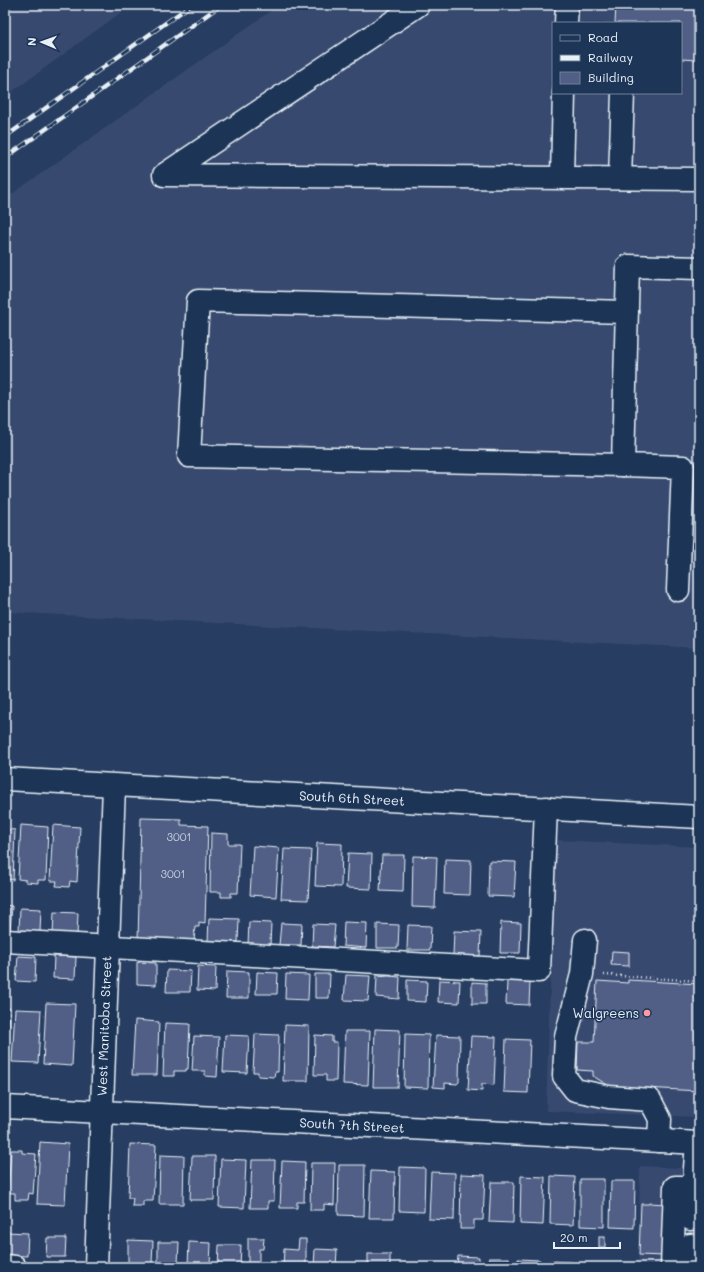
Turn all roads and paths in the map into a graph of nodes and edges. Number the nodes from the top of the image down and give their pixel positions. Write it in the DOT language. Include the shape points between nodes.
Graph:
graph roads {
  1 [pos="418,5"];
  2 [pos="567,5"];
  3 [pos="566,22"];
  4 [pos="564,94"];
  5 [pos="623,94"];
  6 [pos="562,177"];
  7 [pos="620,178"];
  8 [pos="699,178"];
  9 [pos="699,268"];
  10 [pos="626,312"];
  11 [pos="623,465"];
  12 [pos="678,590"];
  13 [pos="5,779"];
  14 [pos="114,786"];
  15 [pos="546,808"];
  16 [pos="699,817"];
  17 [pos="585,940"];
  18 [pos="5,941"];
  19 [pos="107,946"];
  20 [pos="582,974"];
  21 [pos="699,981"];
  22 [pos="5,1106"];
  23 [pos="101,1112"];
  24 [pos="659,1140"];
  25 [pos="698,1143"];
  26 [pos="696,1187"];
  27 [pos="691,1219"];
  28 [pos="690,1245"];
  29 [pos="5,1266"];
  30 [pos="15,1267"];
  31 [pos="96,1267"];
  32 [pos="672,1267"];
  33 [pos="689,1267"];
  1 -- 6 [label="street" via="164,175"];
  2 -- 3 [label="street"];
  4 -- 6 [label="street"];
  5 -- 7 [label="street"];
  6 -- 7 [label="street"];
  7 -- 8 [label="street"];
  9 -- 10 [label="street" via="628,266"];
  10 -- 11 [label="street"];
  10 -- 11 [label="street" via="198,301 189,456"];
  11 -- 12 [label="street" via="683,467"];
  13 -- 14 [label="street, South 6th Street"];
  14 -- 15 [label="street, South 6th Street"];
  14 -- 19 [label="street, West Manitoba Street"];
  15 -- 16 [label="street, South 6th Street"];
  15 -- 19 [label="street" via="539,971"];
  17 -- 20 [label="street"];
  18 -- 19 [label="street"];
  19 -- 23 [label="street, West Manitoba Street"];
  20 -- 21 [label="path"];
  20 -- 24 [label="street" via="566,1037 564,1076 574,1090 609,1097 650,1100 660,1119"];
  22 -- 23 [label="street, South 7th Street"];
  23 -- 24 [label="street, South 7th Street"];
  23 -- 31 [label="street, West Manitoba Street"];
  24 -- 25 [label="street, South 7th Street"];
  25 -- 26 [label="street"];
  26 -- 27 [label="street"];
  26 -- 32 [label="street" via="675,1187"];
  28 -- 33 [label="street"];
  29 -- 30 [label="street"];
}
